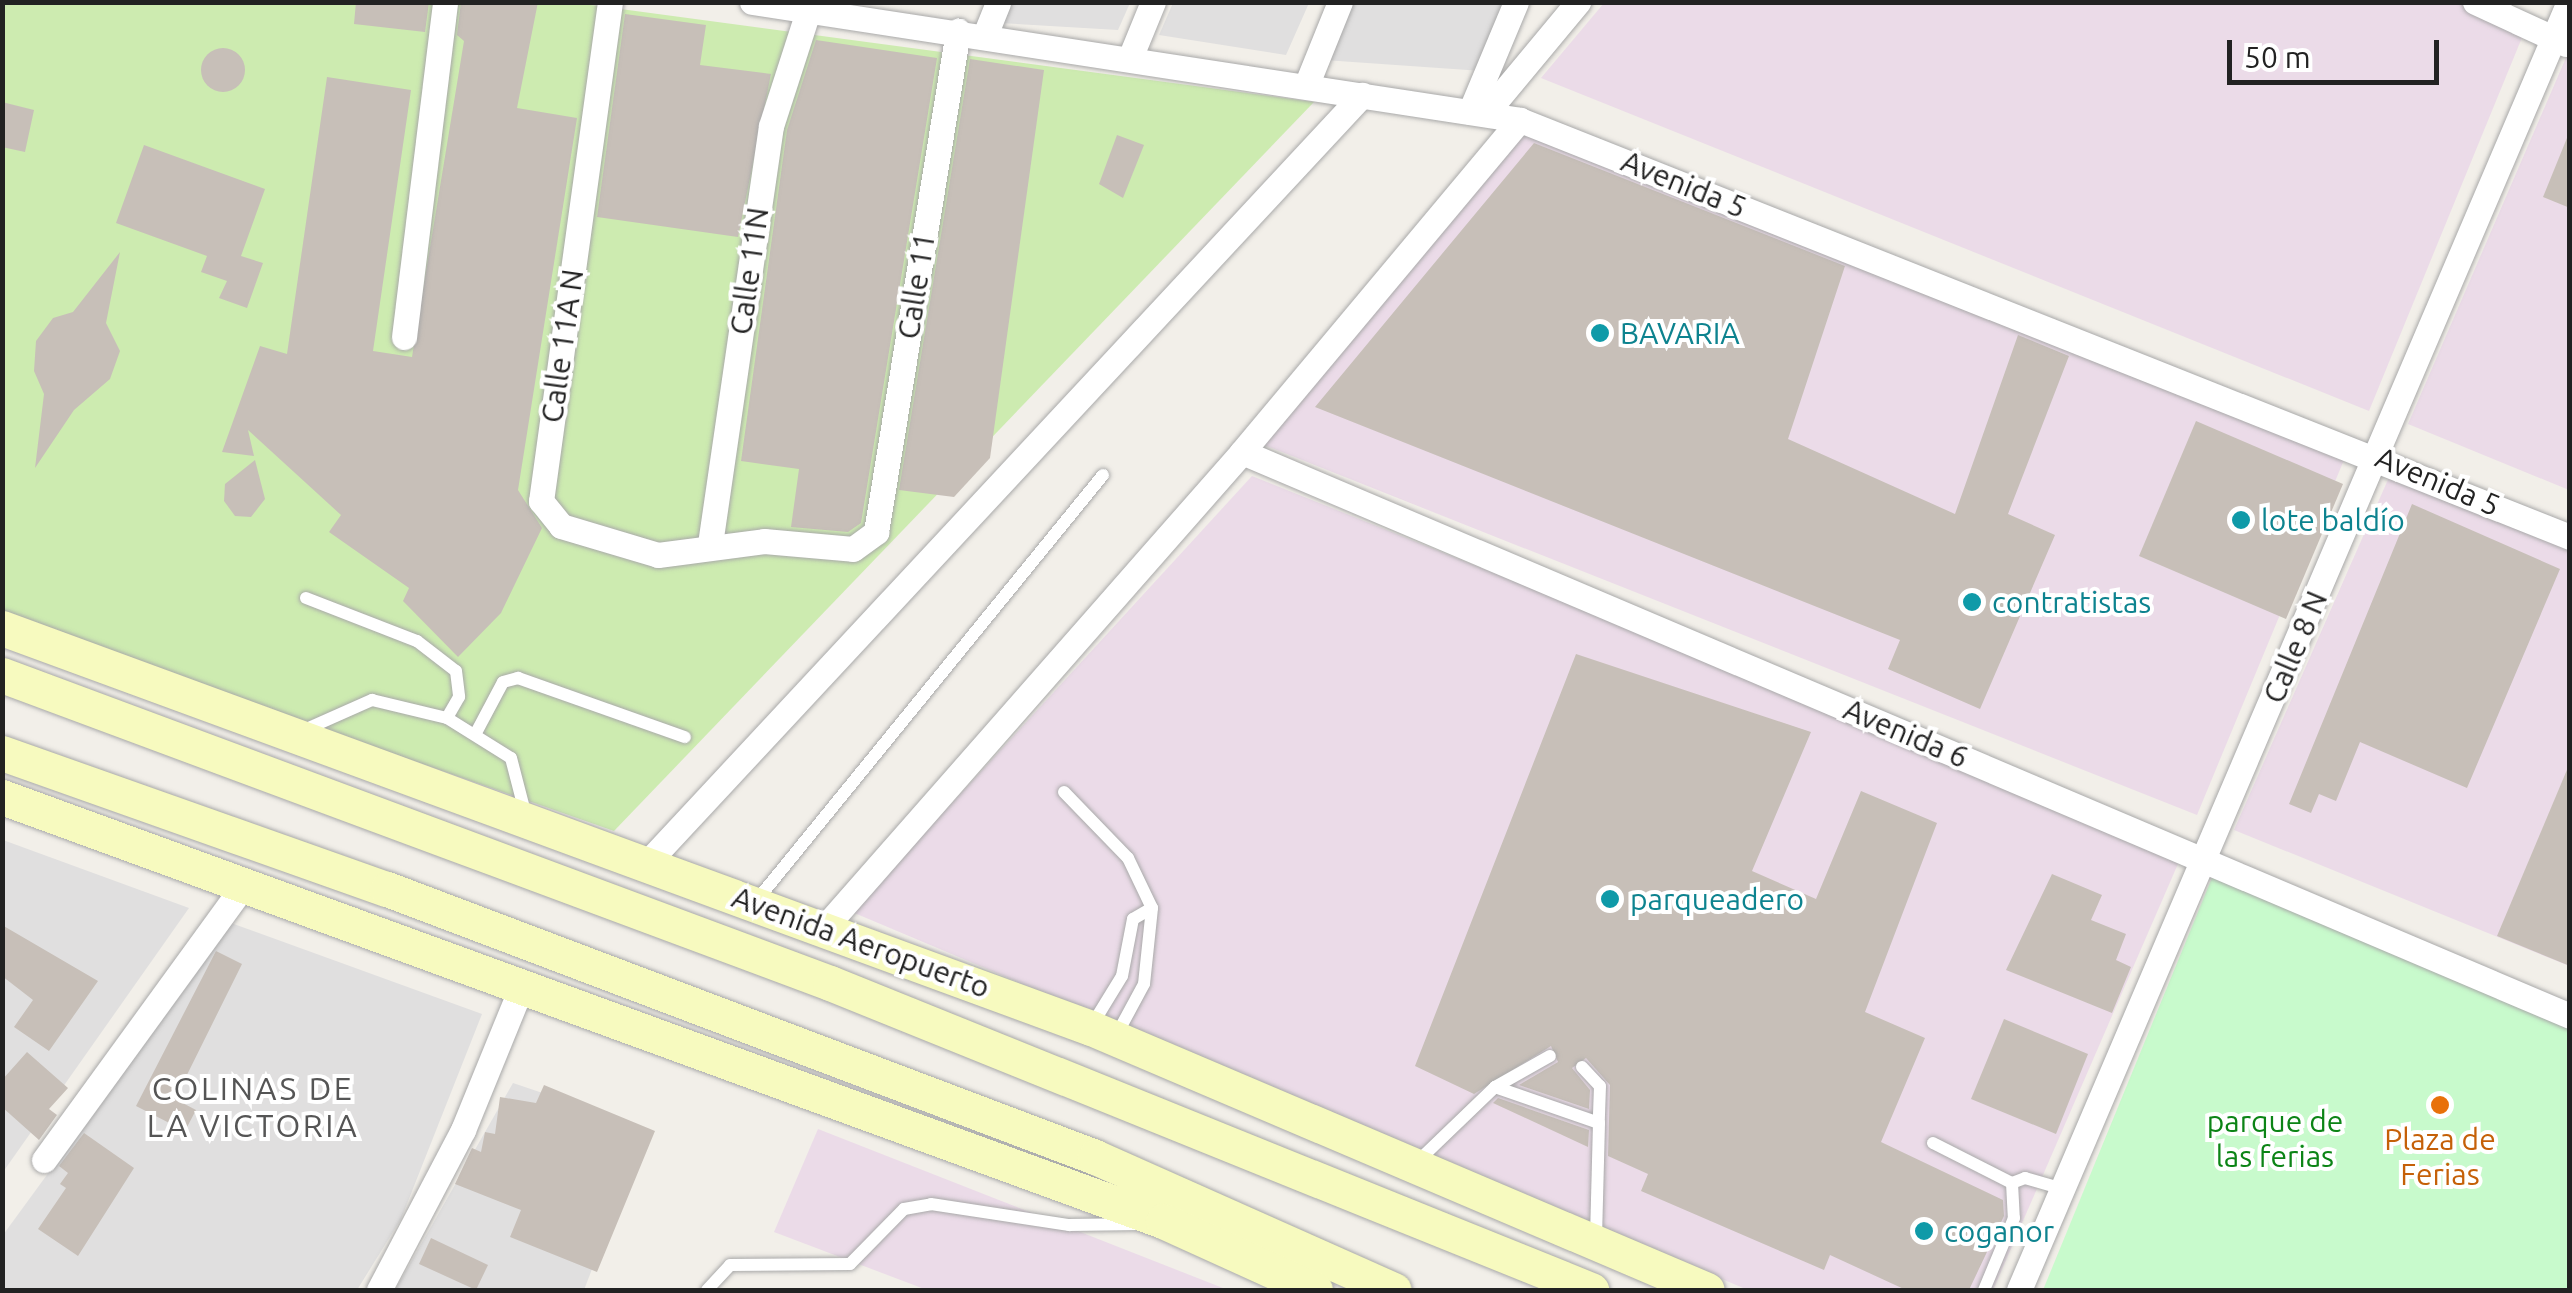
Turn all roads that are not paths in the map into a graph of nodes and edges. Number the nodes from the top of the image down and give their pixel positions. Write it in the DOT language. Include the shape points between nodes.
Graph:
graph roads {
  1 [pos="444,2"];
  2 [pos="610,2"];
  3 [pos="752,2"];
  4 [pos="998,2"];
  5 [pos="1153,2"];
  6 [pos="1340,2"];
  7 [pos="1516,2"];
  8 [pos="1578,2"];
  9 [pos="2475,2"];
  10 [pos="2569,2"];
  11 [pos="809,8"];
  12 [pos="958,31"];
  13 [pos="985,35"];
  14 [pos="2562,42"];
  15 [pos="1130,58"];
  16 [pos="1306,86"];
  17 [pos="1362,95"];
  18 [pos="1477,113"];
  19 [pos="1520,120"];
  20 [pos="404,337"];
  21 [pos="1242,452"];
  22 [pos="2377,455"];
  23 [pos="1103,475"];
  24 [pos="2570,537"];
  25 [pos="870,540"];
  26 [pos="710,544"];
  27 [pos="306,598"];
  28 [pos="2,628"];
  29 [pos="2,675"];
  30 [pos="447,718"];
  31 [pos="478,732"];
  32 [pos="685,736"];
  33 [pos="289,738"];
  34 [pos="2,753"];
  35 [pos="1064,792"];
  36 [pos="2,796"];
  37 [pos="527,823"];
  38 [pos="486,857"];
  39 [pos="2205,859"];
  40 [pos="646,864"];
  41 [pos="538,876"];
  42 [pos="244,885"];
  43 [pos="755,903"];
  44 [pos="1152,908"];
  45 [pos="824,928"];
  46 [pos="958,976"];
  47 [pos="521,988"];
  48 [pos="650,988"];
  49 [pos="896,1009"];
  50 [pos="721,1013"];
  51 [pos="2570,1016"];
  52 [pos="1103,1032"];
  53 [pos="966,1037"];
  54 [pos="662,1040"];
  55 [pos="1550,1056"];
  56 [pos="1582,1066"];
  57 [pos="1495,1087"];
  58 [pos="1599,1124"];
  59 [pos="1933,1143"];
  60 [pos="44,1160"];
  61 [pos="1413,1166"];
  62 [pos="2012,1183"];
  63 [pos="2061,1188"];
  64 [pos="1163,1221"];
  65 [pos="1596,1245"];
  66 [pos="379,1290"];
  67 [pos="707,1290"];
  68 [pos="1315,1290"];
  69 [pos="1394,1290"];
  70 [pos="1592,1290"];
  71 [pos="1707,1290"];
  72 [pos="1984,1290"];
  73 [pos="2019,1290"];
  1 -- 20 [label="street"];
  2 -- 26 [label="street, Calle 11A N" via="541,501 547,518 622,550 658,554"];
  3 -- 11 [label="street, Avenida 5"];
  4 -- 13 [label="street"];
  5 -- 15 [label="street"];
  6 -- 16 [label="street"];
  7 -- 18 [label="street"];
  8 -- 18 [label="street"];
  9 -- 14 [label="street"];
  10 -- 14 [label="street, Calle 8 N"];
  11 -- 12 [label="street, Avenida 5"];
  11 -- 26 [label="street, Calle 11N" via="771,126"];
  12 -- 13 [label="street, Avenida 5"];
  12 -- 25 [label="street, Calle 11"];
  13 -- 15 [label="street, Avenida 5"];
  14 -- 22 [label="street, Calle 8 N"];
  15 -- 16 [label="street, Avenida 5"];
  16 -- 17 [label="street, Avenida 5"];
  17 -- 18 [label="street, Avenida 5"];
  17 -- 40 [label="street"];
  18 -- 19 [label="street, Avenida 5"];
  19 -- 21 [label="street"];
  19 -- 22 [label="street, Avenida 5"];
  21 -- 39 [label="street, Avenida 6"];
  21 -- 45 [label="street"];
  22 -- 24 [label="street, Avenida 5"];
  22 -- 39 [label="street, Calle 8 N"];
  23 -- 43 [label="lane"];
  25 -- 26 [label="street, Calle 11A N" via="853,549"];
  27 -- 30 [label="lane" via="417,641 456,671 459,697"];
  28 -- 33 [label="main road, Avenida Aeropuerto"];
  29 -- 38 [label="main road, Avenida Aeropuerto"];
  30 -- 31 [label="lane"];
  30 -- 33 [label="lane" via="372,700"];
  31 -- 32 [label="lane" via="502,682 518,678"];
  31 -- 37 [label="lane" via="511,758"];
  33 -- 37 [label="main road, Avenida Aeropuerto"];
  34 -- 48 [label="main road"];
  35 -- 44 [label="lane" via="1128,858"];
  36 -- 42 [label="main road"];
  37 -- 38 [label="main road"];
  37 -- 40 [label="main road, Avenida Aeropuerto"];
  37 -- 41 [label="main road"];
  38 -- 41 [label="main road, Avenida Aeropuerto"];
  39 -- 51 [label="street, Avenida 6"];
  39 -- 63 [label="street, Calle 8 N"];
  40 -- 43 [label="main road, Avenida Aeropuerto"];
  41 -- 49 [label="main road, Avenida Aeropuerto"];
  42 -- 47 [label="main road"];
  42 -- 60 [label="street"];
  43 -- 45 [label="main road, Avenida Aeropuerto"];
  44 -- 52 [label="lane" via="1144,984"];
  44 -- 52 [label="lane" via="1132,919"];
  45 -- 46 [label="main road, Avenida Aeropuerto"];
  46 -- 49 [label="main road"];
  46 -- 52 [label="main road, Avenida Aeropuerto"];
  46 -- 53 [label="main road"];
  47 -- 54 [label="main road"];
  47 -- 66 [label="street" via="463,1130"];
  48 -- 50 [label="main road"];
  48 -- 54 [label="main road"];
  49 -- 53 [label="main road, Avenida Aeropuerto"];
  50 -- 54 [label="main road"];
  50 -- 69 [label="main road" via="1095,1157"];
  52 -- 61 [label="main road, Avenida Aeropuerto"];
  53 -- 70 [label="main road, Avenida Aeropuerto"];
  54 -- 64 [label="main road"];
  55 -- 57 [label="lane"];
  56 -- 58 [label="lane" via="1600,1086"];
  57 -- 58 [label="lane"];
  57 -- 61 [label="lane"];
  58 -- 65 [label="lane"];
  59 -- 62 [label="lane"];
  61 -- 65 [label="main road, Avenida Aeropuerto"];
  62 -- 63 [label="lane" via="2025,1178"];
  62 -- 72 [label="lane" via="2014,1218"];
  63 -- 73 [label="street, Calle 8 N"];
  64 -- 67 [label="lane" via="1098,1227 931,1204 904,1209 850,1264 730,1264"];
  64 -- 68 [label="main road"];
  65 -- 71 [label="main road, Avenida Aeropuerto"];
}
